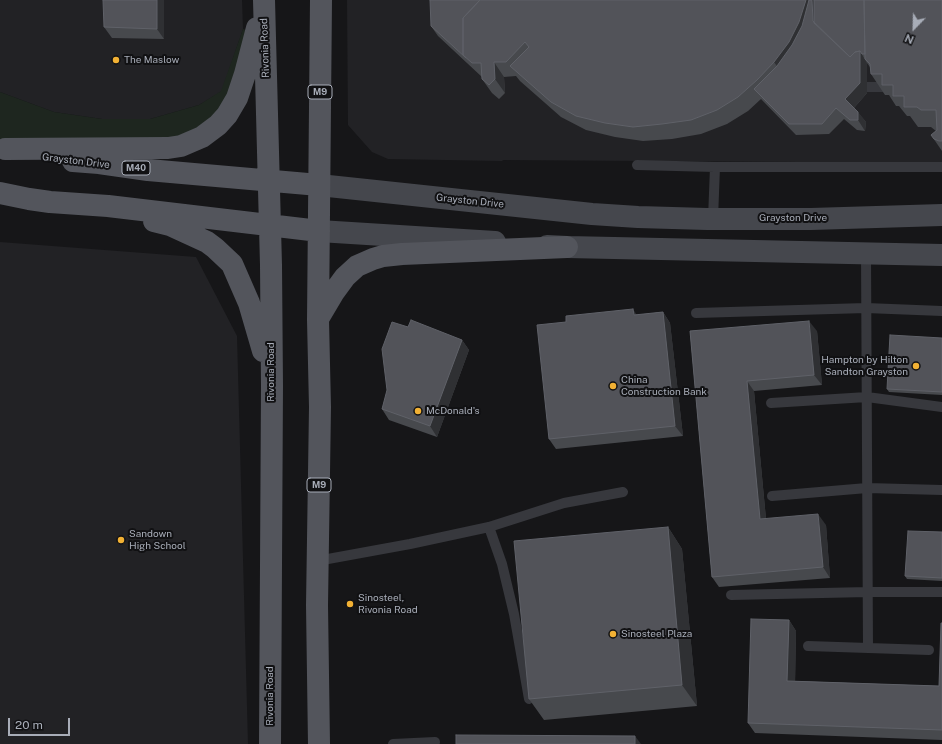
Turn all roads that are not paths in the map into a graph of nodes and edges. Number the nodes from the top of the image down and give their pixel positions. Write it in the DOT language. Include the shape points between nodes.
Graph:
graph roads {
  1 [pos="321,0"];
  2 [pos="264,3"];
  3 [pos="858,87"];
  4 [pos="904,87"];
  5 [pos="3,149"];
  6 [pos="637,165"];
  7 [pos="715,167"];
  8 [pos="942,167"];
  9 [pos="269,181"];
  10 [pos="319,185"];
  11 [pos="0,193"];
  12 [pos="108,206"];
  13 [pos="942,215"];
  14 [pos="713,218"];
  15 [pos="270,224"];
  16 [pos="319,231"];
  17 [pos="568,247"];
  18 [pos="866,253"];
  19 [pos="942,255"];
  20 [pos="866,308"];
  21 [pos="942,311"];
  22 [pos="696,313"];
  23 [pos="318,320"];
  24 [pos="272,386"];
  25 [pos="866,396"];
  26 [pos="771,403"];
  27 [pos="942,407"];
  28 [pos="867,488"];
  29 [pos="942,490"];
  30 [pos="623,492"];
  31 [pos="772,496"];
  32 [pos="489,527"];
  33 [pos="318,561"];
  34 [pos="868,592"];
  35 [pos="942,592"];
  36 [pos="730,595"];
  37 [pos="808,646"];
  38 [pos="868,648"];
  39 [pos="929,650"];
  40 [pos="529,699"];
  41 [pos="435,742"];
  42 [pos="270,744"];
  43 [pos="319,744"];
  44 [pos="393,744"];
  1 -- 10 [label="main road, M9"];
  2 -- 5 [label="main road" via="237,98 218,125 202,136 181,146 168,148"];
  2 -- 9 [label="main road, Rivonia Road"];
  3 -- 4 [label="lane"];
  5 -- 9 [label="main road, Grayston Drive / M40" via="75,162"];
  6 -- 7 [label="lane"];
  7 -- 8 [label="lane"];
  7 -- 14 [label="lane"];
  9 -- 10 [label="main road, Grayston Drive / M40"];
  9 -- 15 [label="main road, Rivonia Road"];
  10 -- 14 [label="main road, Grayston Drive / M40" via="592,214"];
  10 -- 16 [label="main road, M9"];
  11 -- 12 [label="main road" via="50,202"];
  12 -- 15 [label="main road"];
  12 -- 24 [label="main road" via="170,225 195,236 232,264 249,303"];
  13 -- 14 [label="main road, Grayston Drive / M40" via="811,219"];
  15 -- 16 [label="main road"];
  15 -- 24 [label="main road, Rivonia Road"];
  16 -- 17 [label="main road"];
  16 -- 23 [label="main road, M9"];
  17 -- 18 [label="main road"];
  17 -- 23 [label="main road" via="383,256 357,266 334,292"];
  18 -- 19 [label="main road"];
  18 -- 20 [label="lane"];
  20 -- 21 [label="lane"];
  20 -- 22 [label="lane"];
  20 -- 25 [label="lane"];
  23 -- 33 [label="main road, M9"];
  24 -- 42 [label="main road, Rivonia Road"];
  25 -- 26 [label="lane"];
  25 -- 27 [label="lane"];
  25 -- 28 [label="lane"];
  28 -- 29 [label="lane"];
  28 -- 31 [label="lane"];
  28 -- 34 [label="lane"];
  30 -- 32 [label="lane" via="564,503"];
  32 -- 33 [label="lane"];
  32 -- 40 [label="lane" via="502,564 514,614"];
  33 -- 43 [label="main road, M9"];
  34 -- 35 [label="lane"];
  34 -- 36 [label="lane"];
  34 -- 38 [label="lane"];
  37 -- 38 [label="lane"];
  38 -- 39 [label="lane"];
  41 -- 44 [label="lane"];
}
